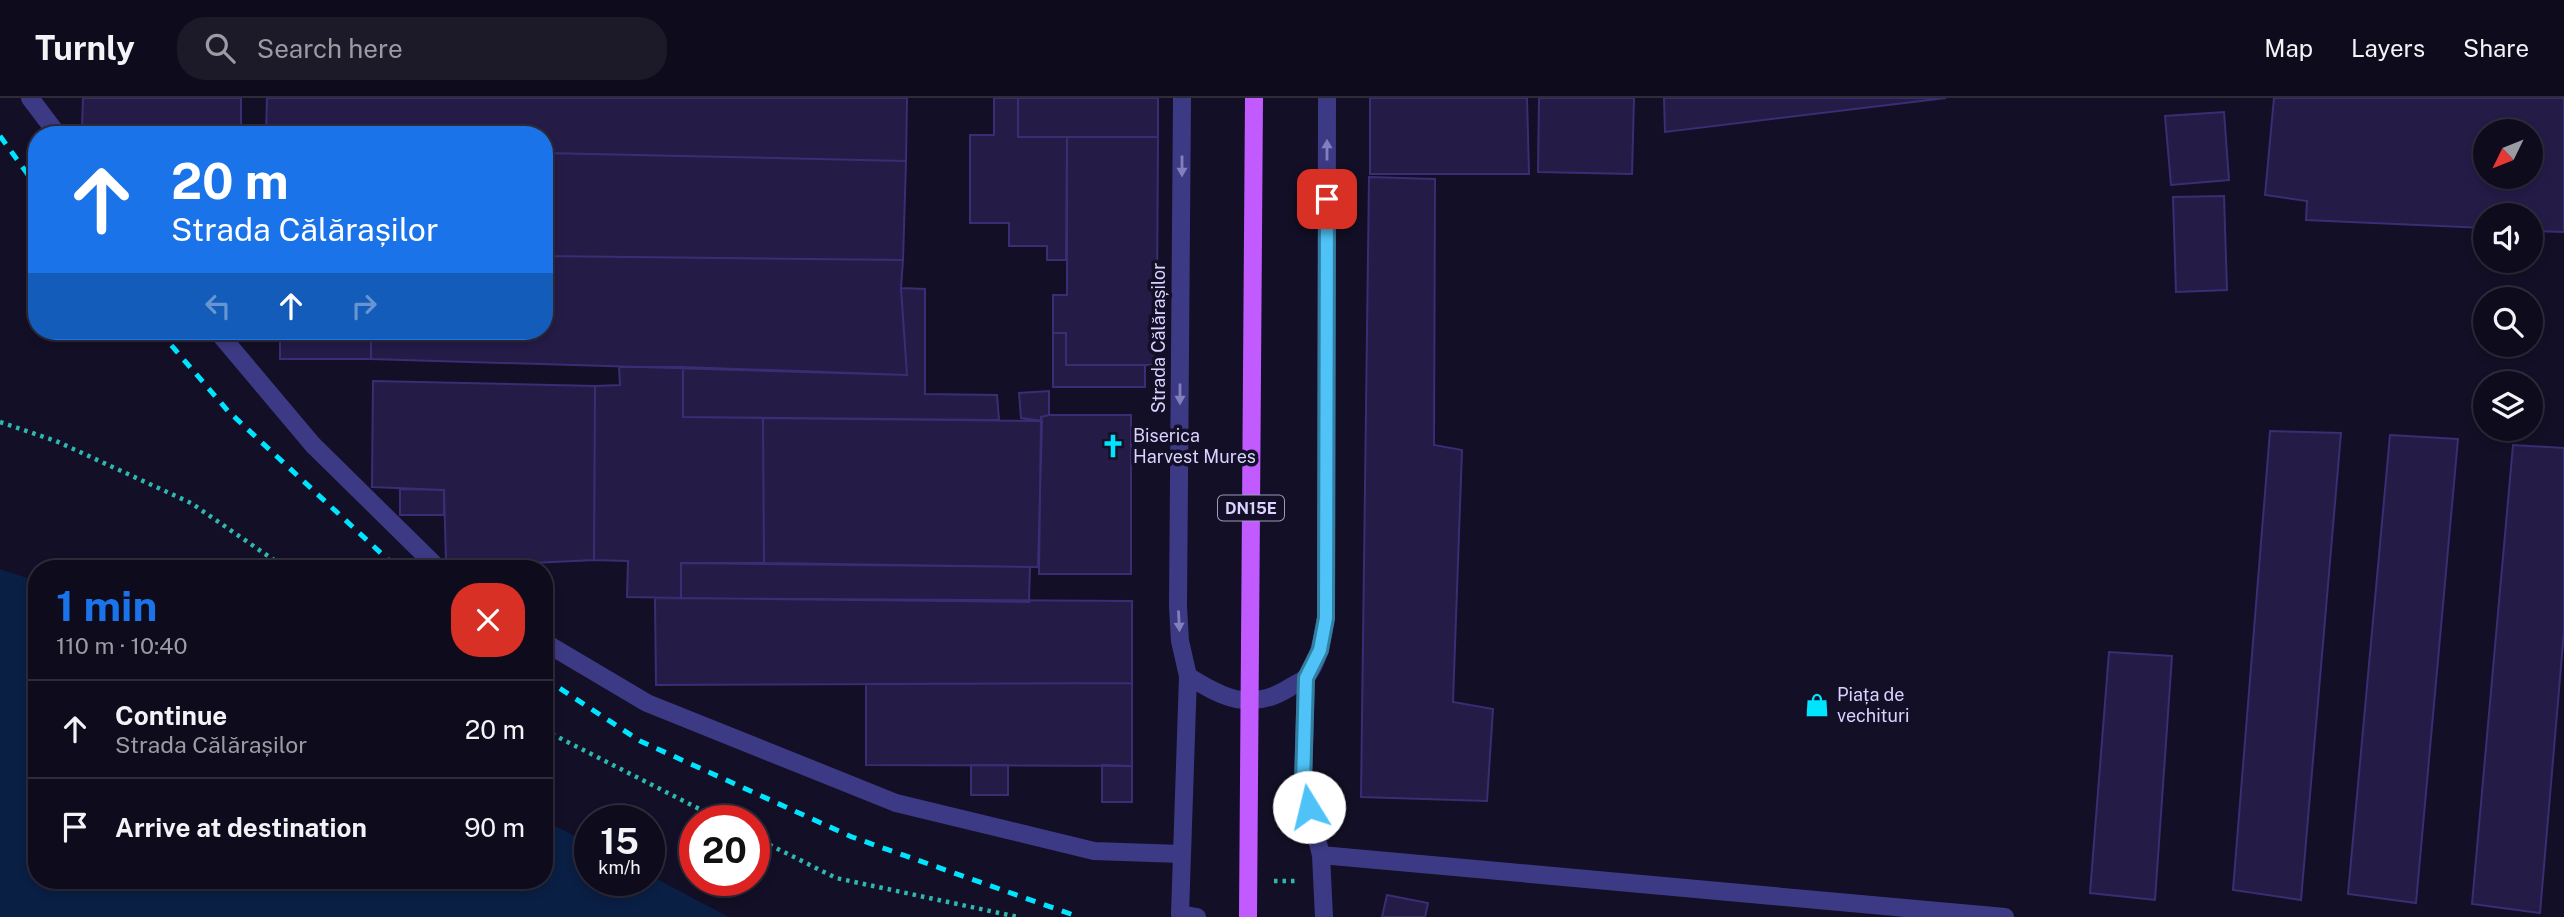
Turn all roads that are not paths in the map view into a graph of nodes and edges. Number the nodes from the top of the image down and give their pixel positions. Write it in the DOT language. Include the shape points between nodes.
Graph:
graph roads {
  1 [pos="30,98"];
  2 [pos="1182,98"];
  3 [pos="1254,98"];
  4 [pos="1327,98"];
  5 [pos="51,126"];
  6 [pos="225,340"];
  7 [pos="430,560"];
  8 [pos="553,647"];
  9 [pos="1188,676"];
  10 [pos="1306,678"];
  11 [pos="1181,854"];
  12 [pos="1321,855"];
  13 [pos="1197,917"];
  14 [pos="1248,917"];
  15 [pos="1324,917"];
  16 [pos="2005,917"];
  1 -- 5 [label="street"];
  2 -- 9 [label="street, Strada Călărașilor, one-way" via="1178,607"];
  3 -- 14 [label="main road, DN15E, bridge"];
  10 -- 4 [label="street, one-way" via="1320,650 1326,618"];
  6 -- 7 [label="street" via="313,445"];
  8 -- 11 [label="street" via="648,703 896,803 1094,851"];
  9 -- 10 [label="street" via="1216,694 1251,702 1280,694"];
  9 -- 11 [label="street, Strada Călărașilor"];
  10 -- 12 [label="street" via="1303,783"];
  11 -- 13 [label="street, Strada Călărașilor" via="1180,914"];
  12 -- 15 [label="street"];
  12 -- 16 [label="street"];
}
